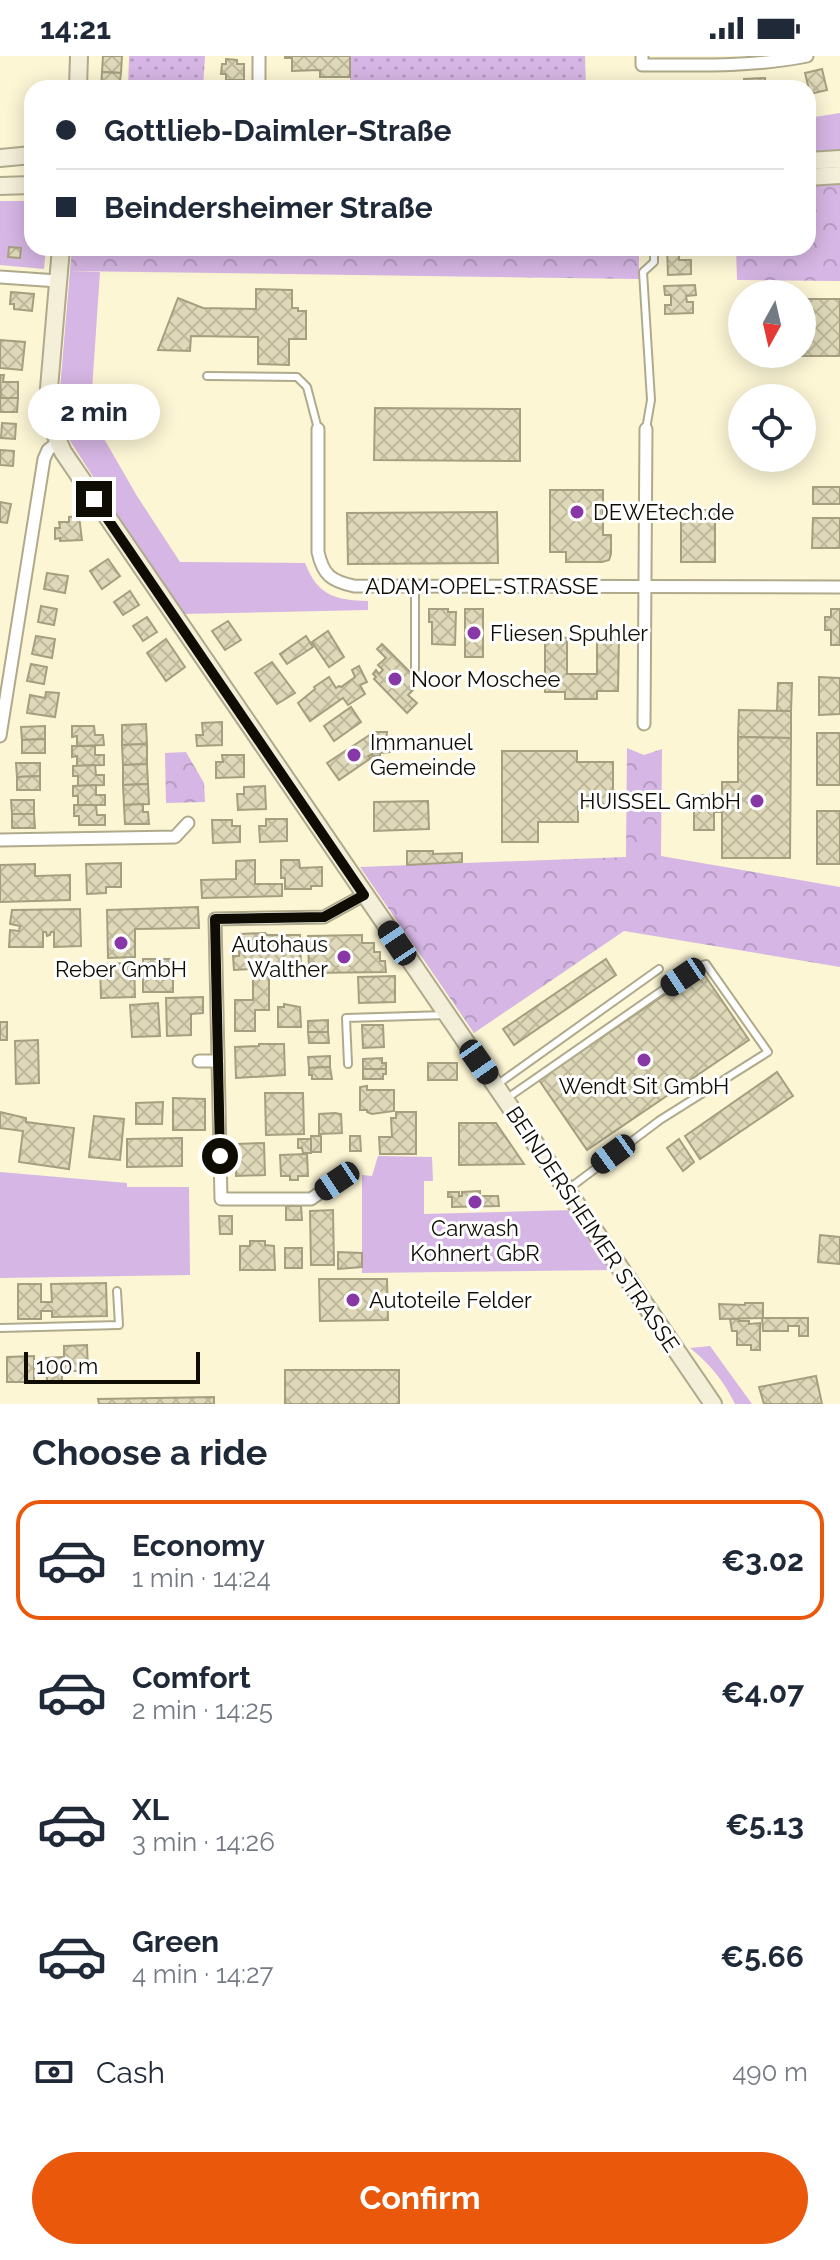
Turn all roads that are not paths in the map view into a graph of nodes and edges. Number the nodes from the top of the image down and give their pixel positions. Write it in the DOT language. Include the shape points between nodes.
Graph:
graph roads {
  1 [pos="79,56"];
  2 [pos="259,56"];
  3 [pos="807,56"];
  4 [pos="642,60"];
  5 [pos="78,80"];
  6 [pos="259,80"];
  7 [pos="24,156"];
  8 [pos="0,158"];
  9 [pos="840,159"];
  10 [pos="816,160"];
  11 [pos="0,167"];
  12 [pos="24,167"];
  13 [pos="840,175"];
  14 [pos="816,176"];
  15 [pos="24,185"];
  16 [pos="0,186"];
  17 [pos="60,256"];
  18 [pos="654,256"];
  19 [pos="0,277"];
  20 [pos="58,281"];
  21 [pos="207,376"];
  22 [pos="318,429"];
  23 [pos="646,429"];
  24 [pos="58,442"];
  25 [pos="415,586"];
  26 [pos="644,586"];
  27 [pos="840,587"];
  28 [pos="415,669"];
  29 [pos="644,724"];
  30 [pos="0,736"];
  31 [pos="188,823"];
  32 [pos="0,840"];
  33 [pos="364,895"];
  34 [pos="659,969"];
  35 [pos="446,1015"];
  36 [pos="199,1061"];
  37 [pos="218,1061"];
  38 [pos="348,1064"];
  39 [pos="500,1092"];
  40 [pos="337,1181"];
  41 [pos="567,1190"];
  42 [pos="117,1291"];
  43 [pos="0,1328"];
  44 [pos="713,1404"];
  1 -- 5 [label="street"];
  2 -- 6 [label="street"];
  3 -- 4 [label="street" via="733,64"];
  7 -- 8 [label="street"];
  9 -- 10 [label="street"];
  11 -- 12 [label="street"];
  13 -- 14 [label="street"];
  15 -- 16 [label="street"];
  17 -- 20 [label="street, BEINDERSHEIMER STRASSE"];
  18 -- 23 [label="lane" via="643,272 651,400"];
  19 -- 20 [label="street"];
  20 -- 24 [label="street, BEINDERSHEIMER STRASSE" via="48,400"];
  21 -- 22 [label="lane" via="297,377 307,387"];
  22 -- 25 [label="street, ADAM-OPEL-STRASSE" via="321,565 341,584"];
  23 -- 26 [label="street"];
  24 -- 30 [label="street" via="44,459"];
  24 -- 33 [label="street, BEINDERSHEIMER STRASSE"];
  25 -- 26 [label="street, ADAM-OPEL-STRASSE"];
  25 -- 28 [label="lane"];
  26 -- 27 [label="street, ADAM-OPEL-STRASSE"];
  26 -- 29 [label="street"];
  31 -- 32 [label="street" via="175,837"];
  33 -- 35 [label="street, BEINDERSHEIMER STRASSE"];
  33 -- 37 [label="street" via="324,917 215,919"];
  34 -- 39 [label="lane"];
  35 -- 38 [label="lane" via="346,1018"];
  35 -- 39 [label="street, BEINDERSHEIMER STRASSE"];
  36 -- 37 [label="street"];
  37 -- 40 [label="street" via="221,1199 311,1199"];
  39 -- 41 [label="street, BEINDERSHEIMER STRASSE"];
  39 -- 41 [label="lane" via="706,964 768,1052 660,1120"];
  41 -- 44 [label="street, BEINDERSHEIMER STRASSE"];
  42 -- 43 [label="lane" via="119,1325"];
}
